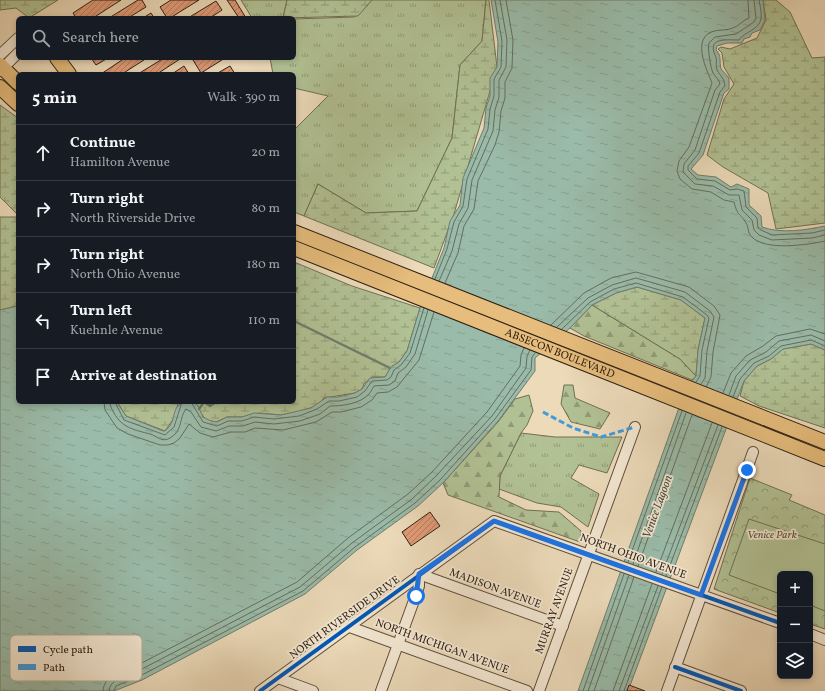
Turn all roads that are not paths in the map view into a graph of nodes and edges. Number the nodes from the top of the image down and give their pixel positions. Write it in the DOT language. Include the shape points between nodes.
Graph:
graph roads {
  1 [pos="16,41"];
  2 [pos="16,54"];
  3 [pos="58,60"];
  4 [pos="1,65"];
  5 [pos="68,72"];
  6 [pos="16,81"];
  7 [pos="0,87"];
  8 [pos="16,102"];
  9 [pos="296,233"];
  10 [pos="296,249"];
  11 [pos="635,427"];
  12 [pos="825,442"];
  13 [pos="753,452"];
  14 [pos="825,459"];
  15 [pos="500,522"];
  16 [pos="589,554"];
  17 [pos="419,574"];
  18 [pos="701,595"];
  19 [pos="777,622"];
  20 [pos="348,626"];
  21 [pos="562,626"];
  22 [pos="813,635"];
  23 [pos="825,640"];
  24 [pos="398,644"];
  25 [pos="675,668"];
  26 [pos="278,678"];
  27 [pos="260,691"];
  28 [pos="313,691"];
  29 [pos="381,691"];
  30 [pos="527,691"];
  31 [pos="539,691"];
  32 [pos="667,691"];
  33 [pos="741,691"];
  1 -- 4 [label="street"];
  2 -- 4 [label="street"];
  3 -- 5 [label="highway"];
  4 -- 6 [label="highway"];
  7 -- 8 [label="highway"];
  9 -- 12 [label="highway, ABSECON BOULEVARD"];
  10 -- 14 [label="highway, ABSECON BOULEVARD"];
  11 -- 16 [label="street, MURRAY AVENUE"];
  13 -- 18 [label="street"];
  15 -- 16 [label="street, NORTH OHIO AVENUE"];
  15 -- 17 [label="street, NORTH RIVERSIDE DRIVE" via="490,523"];
  16 -- 18 [label="street, NORTH OHIO AVENUE"];
  16 -- 21 [label="street, MURRAY AVENUE"];
  17 -- 20 [label="street, NORTH RIVERSIDE DRIVE"];
  17 -- 21 [label="street, MADISON AVENUE"];
  17 -- 24 [label="street" via="416,596"];
  18 -- 19 [label="street, NORTH OHIO AVENUE"];
  18 -- 25 [label="street"];
  20 -- 24 [label="street, NORTH MICHIGAN AVENUE"];
  20 -- 26 [label="street, NORTH RIVERSIDE DRIVE"];
  21 -- 31 [label="street, MURRAY AVENUE"];
  22 -- 23 [label="street"];
  24 -- 29 [label="street"];
  24 -- 30 [label="street, NORTH MICHIGAN AVENUE"];
  25 -- 32 [label="street"];
  25 -- 33 [label="street"];
  26 -- 27 [label="street, NORTH RIVERSIDE DRIVE"];
  26 -- 28 [label="street"];
}
